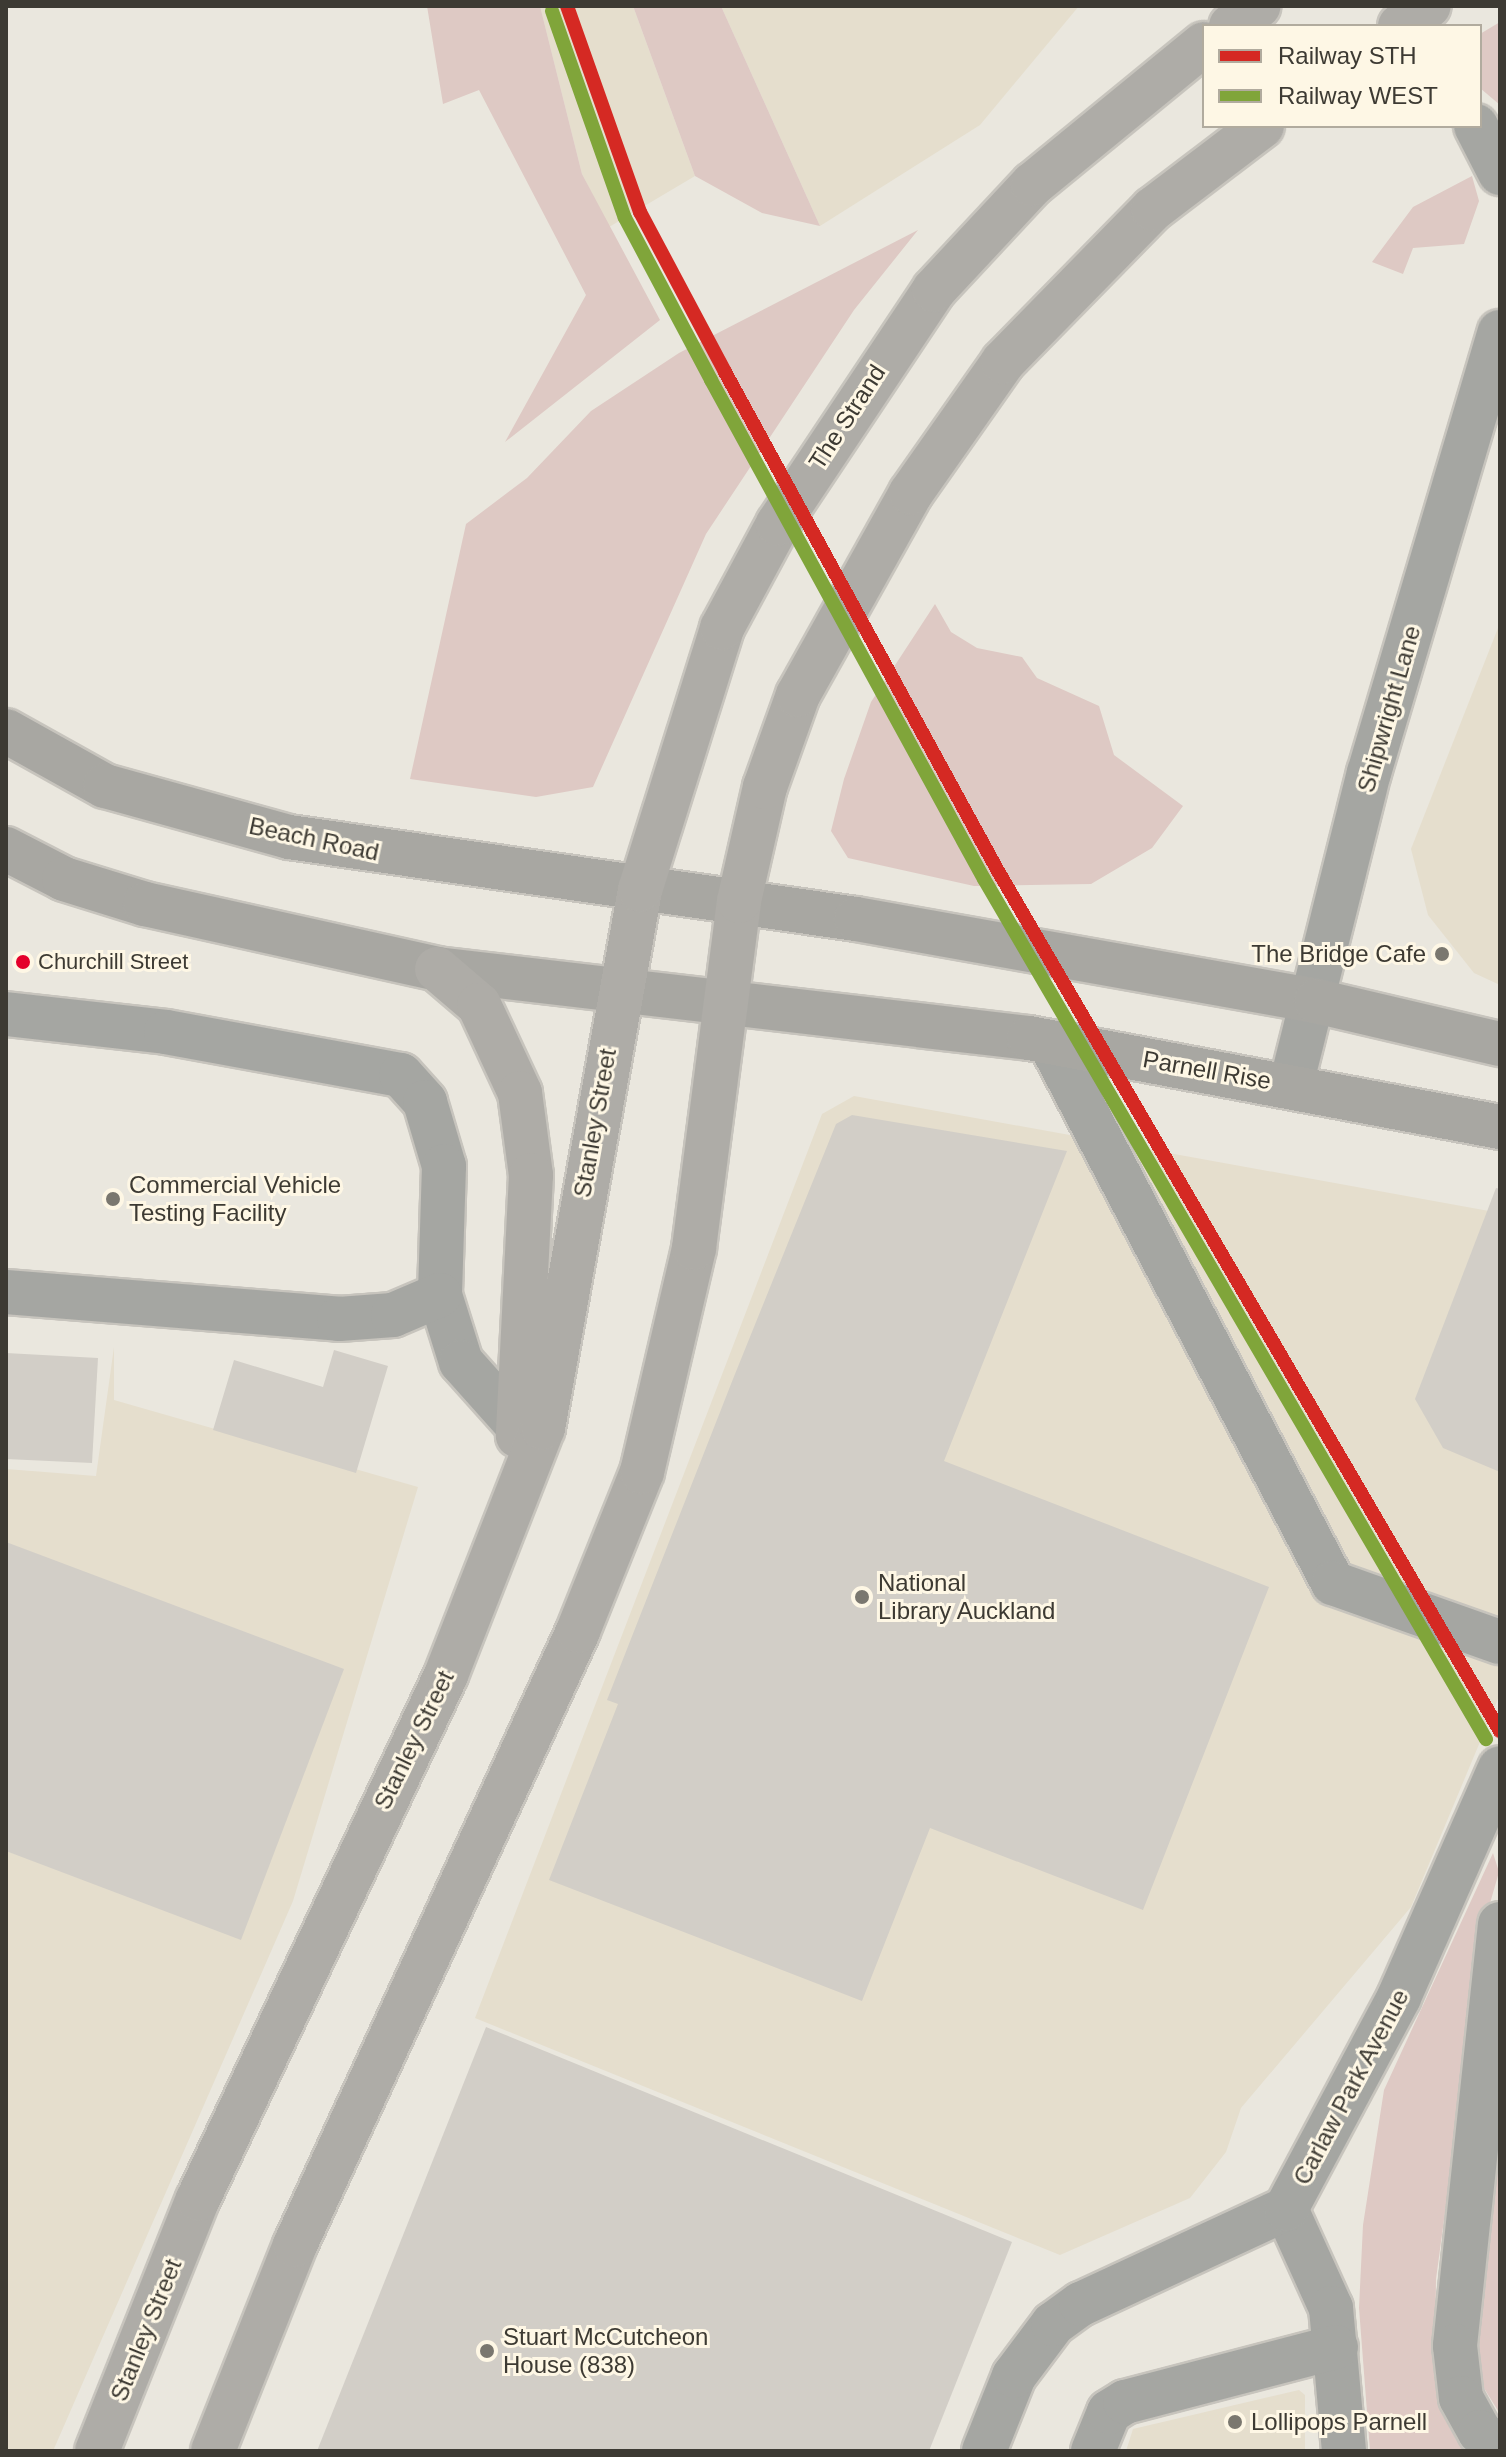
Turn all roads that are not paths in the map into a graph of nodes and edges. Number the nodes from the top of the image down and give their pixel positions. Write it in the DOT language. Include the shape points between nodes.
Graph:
graph roads {
  1 [pos="1259,6"];
  2 [pos="1429,6"];
  3 [pos="1233,24"];
  4 [pos="1403,24"];
  5 [pos="1202,46"];
  6 [pos="1259,128"];
  7 [pos="1477,128"];
  8 [pos="1500,173"];
  9 [pos="1500,327"];
  10 [pos="6,731"];
  11 [pos="6,849"];
  12 [pos="640,890"];
  13 [pos="739,901"];
  14 [pos="437,969"];
  15 [pos="617,994"];
  16 [pos="1316,1001"];
  17 [pos="721,1004"];
  18 [pos="6,1014"];
  19 [pos="1050,1043"];
  20 [pos="1500,1044"];
  21 [pos="1291,1085"];
  22 [pos="1500,1127"];
  23 [pos="6,1292"];
  24 [pos="440,1295"];
  25 [pos="520,1428"];
  26 [pos="486,1578"];
  27 [pos="1500,1642"];
  28 [pos="1495,1799"];
  29 [pos="1500,1924"];
  30 [pos="1286,2209"];
  31 [pos="1336,2347"];
  32 [pos="1500,2449"];
  33 [pos="97,2451"];
  34 [pos="213,2451"];
  35 [pos="984,2451"];
  36 [pos="1093,2451"];
  37 [pos="1344,2451"];
  1 -- 3 [label="highway"];
  2 -- 4 [label="highway"];
  5 -- 12 [label="highway, The Strand" via="1033,184 897,339 778,524 722,628"];
  6 -- 13 [label="highway" via="1153,209 1046,312 947,438 798,695 765,787"];
  7 -- 8 [label="street"];
  9 -- 16 [label="street, Shipwright Lane" via="1369,773"];
  10 -- 12 [label="main road, Beach Road" via="105,786 289,837"];
  11 -- 14 [label="main road" via="64,879 145,904"];
  12 -- 13 [label="main road, Beach Road"];
  12 -- 15 [label="highway, The Strand"];
  13 -- 16 [label="main road"];
  13 -- 17 [label="highway"];
  14 -- 15 [label="main road"];
  14 -- 25 [label="highway" via="479,1005 520,1093 531,1175"];
  15 -- 17 [label="main road, Parnell Rise"];
  15 -- 26 [label="highway, Stanley Street" via="543,1428"];
  16 -- 20 [label="main road"];
  16 -- 21 [label="street, Shipwright Lane"];
  17 -- 19 [label="main road, Parnell Rise"];
  17 -- 34 [label="highway" via="694,1248 642,1472 578,1631 295,2245"];
  18 -- 24 [label="street" via="166,1032 401,1075 425,1102 444,1166"];
  19 -- 21 [label="main road, Parnell Rise"];
  19 -- 27 [label="street" via="1333,1583"];
  21 -- 22 [label="main road, Parnell Rise"];
  23 -- 24 [label="street" via="339,1319 393,1315"];
  24 -- 25 [label="street" via="461,1362"];
  25 -- 26 [label="highway"];
  26 -- 33 [label="highway, Stanley Street" via="198,2199"];
  28 -- 30 [label="street, Carlaw Park Avenue" via="1399,1997"];
  29 -- 32 [label="street" via="1455,2346 1461,2398 1480,2432"];
  30 -- 31 [label="street" via="1331,2308"];
  30 -- 35 [label="street, Carlaw Park Avenue" via="1081,2304 1053,2324 1014,2376"];
  31 -- 36 [label="street" via="1125,2402 1109,2412"];
  31 -- 37 [label="street"];
}
